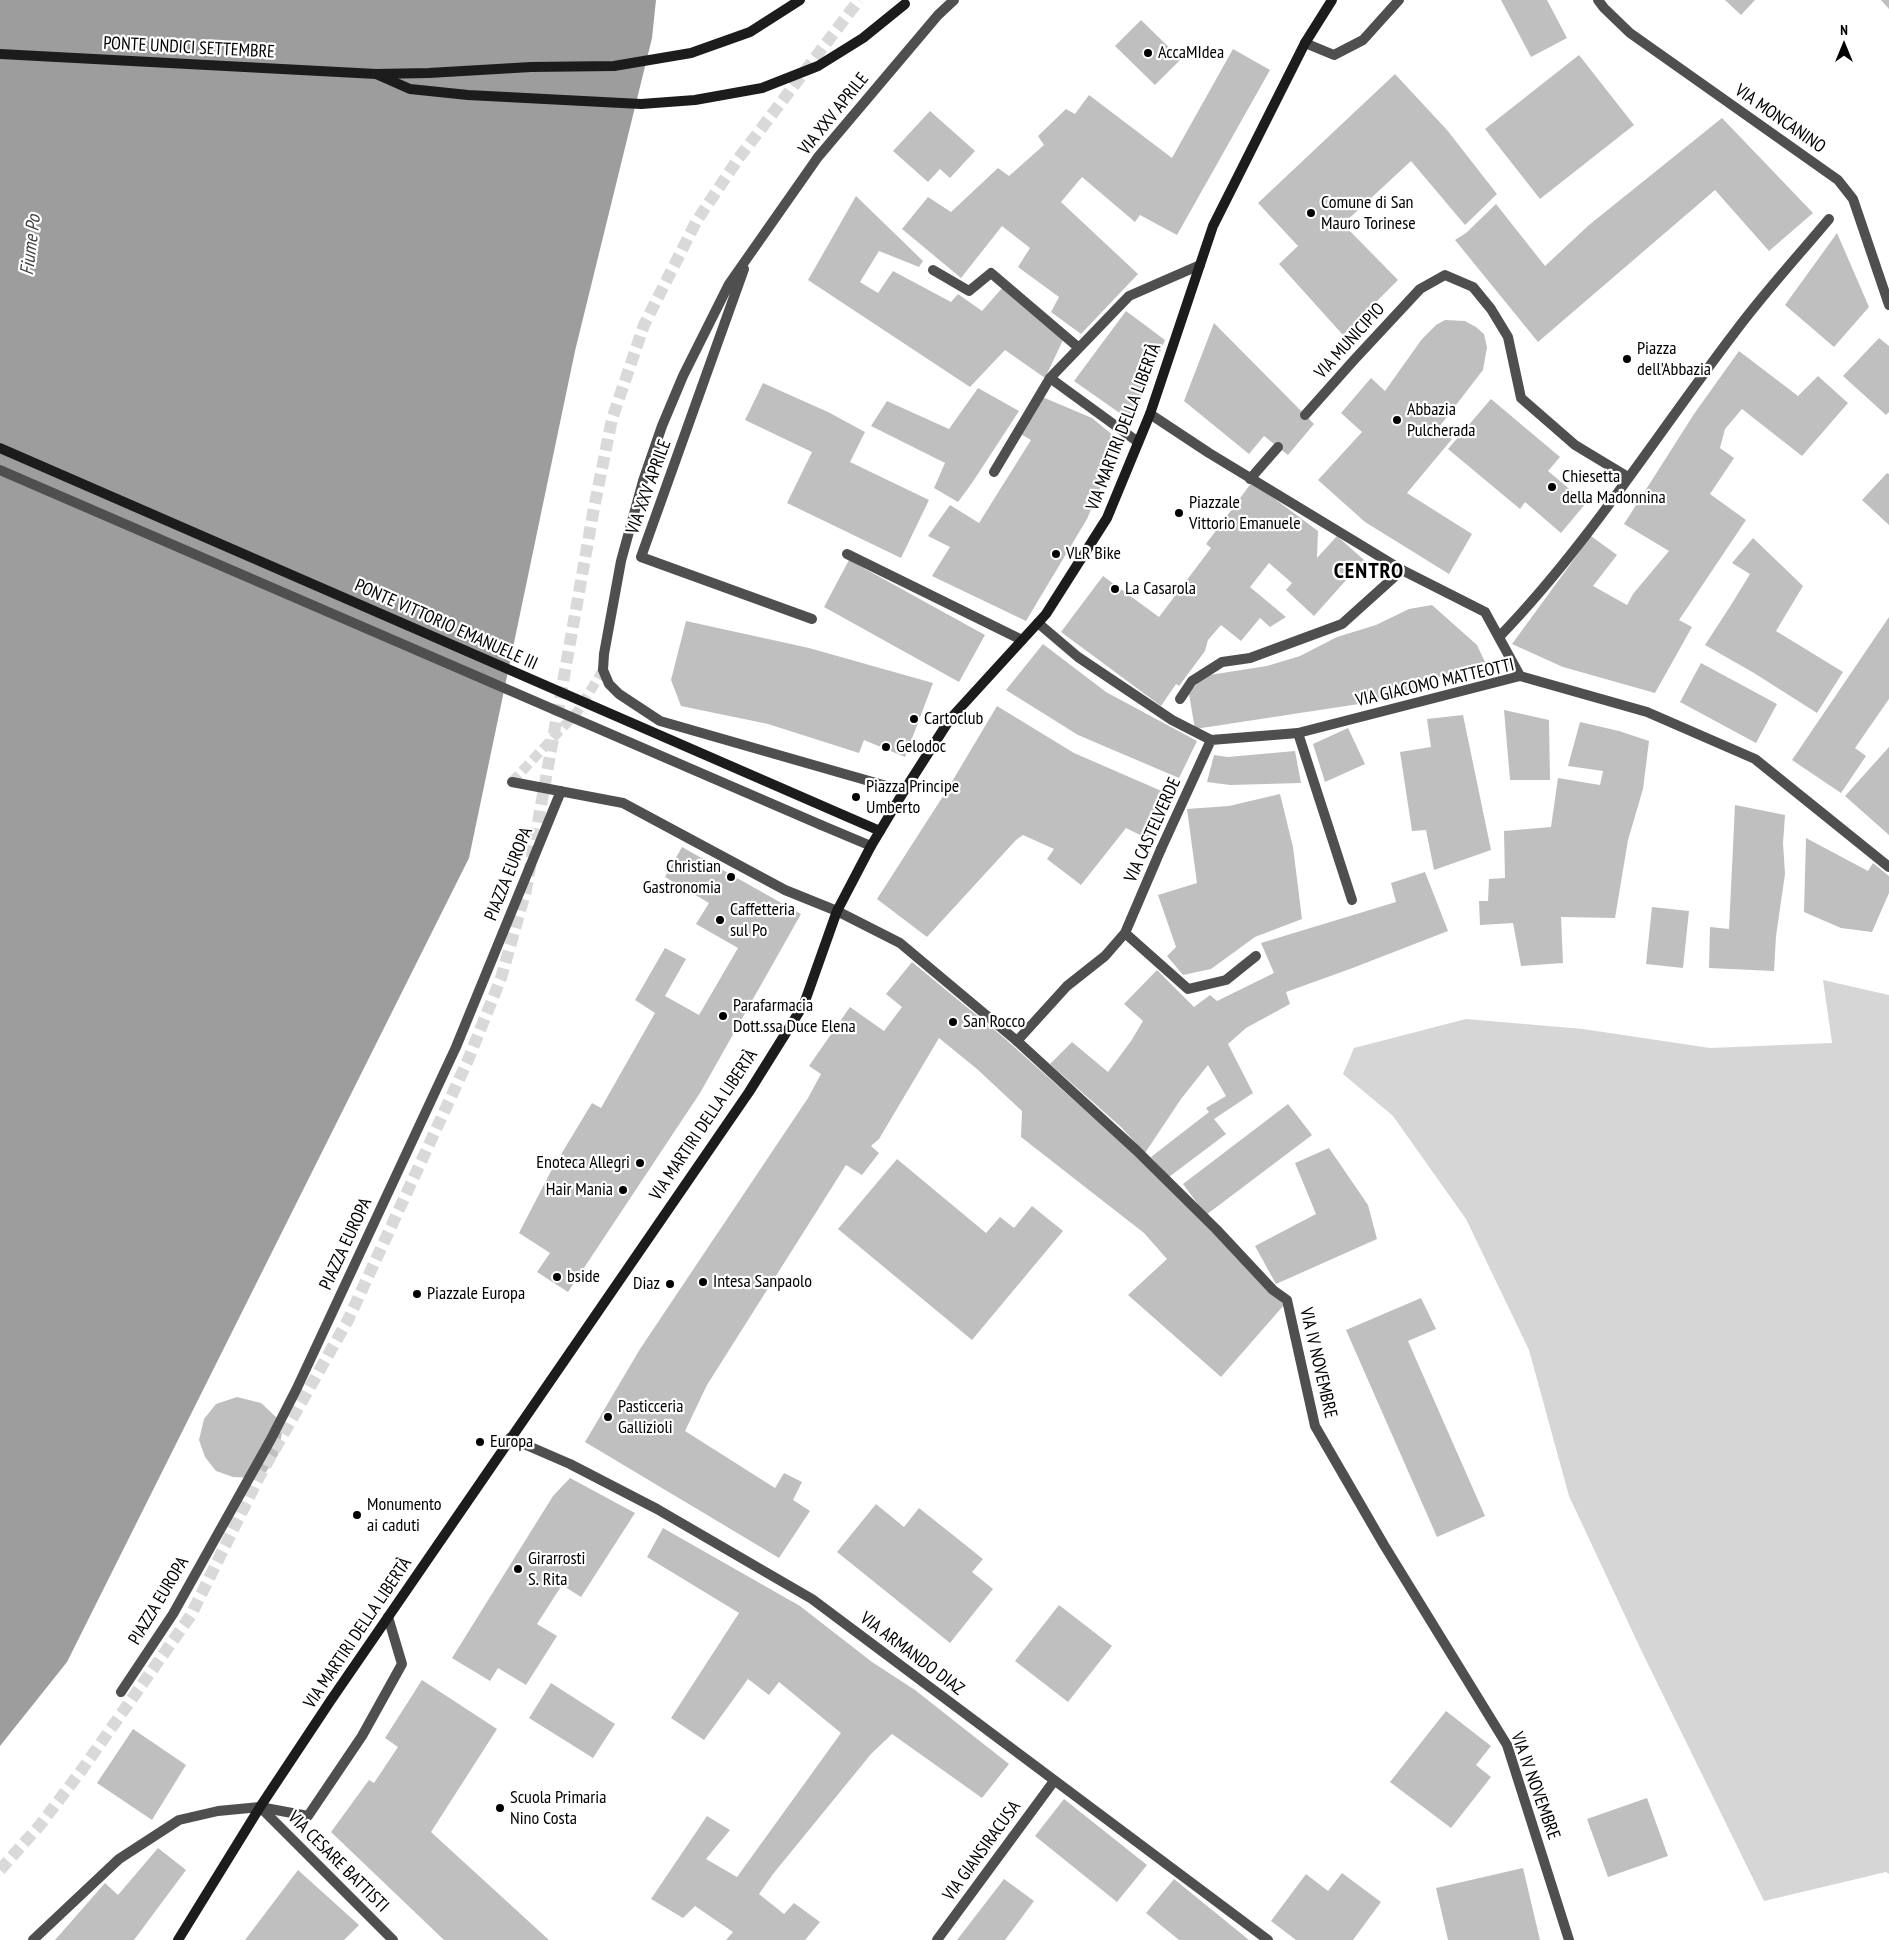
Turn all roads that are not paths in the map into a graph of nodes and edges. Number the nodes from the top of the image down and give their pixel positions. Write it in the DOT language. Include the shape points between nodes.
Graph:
graph roads {
  1 [pos="800,0"];
  2 [pos="954,0"];
  3 [pos="1332,0"];
  4 [pos="1399,0"];
  5 [pos="1598,0"];
  6 [pos="907,2"];
  7 [pos="1305,43"];
  8 [pos="0,54"];
  9 [pos="376,74"];
  10 [pos="1829,219"];
  11 [pos="749,256"];
  12 [pos="1200,265"];
  13 [pos="933,270"];
  14 [pos="1889,305"];
  15 [pos="1079,348"];
  16 [pos="1050,378"];
  17 [pos="1150,414"];
  18 [pos="1305,416"];
  19 [pos="1138,442"];
  20 [pos="1278,447"];
  21 [pos="0,448"];
  22 [pos="0,470"];
  23 [pos="994,472"];
  24 [pos="1628,477"];
  25 [pos="1250,478"];
  26 [pos="847,554"];
  27 [pos="1402,570"];
  28 [pos="812,619"];
  29 [pos="1038,623"];
  30 [pos="1499,638"];
  31 [pos="1022,640"];
  32 [pos="1520,676"];
  33 [pos="1180,699"];
  34 [pos="1298,733"];
  35 [pos="1211,740"];
  36 [pos="512,782"];
  37 [pos="561,791"];
  38 [pos="904,791"];
  39 [pos="880,831"];
  40 [pos="871,846"];
  41 [pos="1889,867"];
  42 [pos="1352,900"];
  43 [pos="837,911"];
  44 [pos="1125,934"];
  45 [pos="1256,956"];
  46 [pos="1017,1041"];
  47 [pos="510,1438"];
  48 [pos="388,1617"];
  49 [pos="121,1692"];
  50 [pos="1054,1781"];
  51 [pos="260,1807"];
  52 [pos="33,1940"];
  53 [pos="178,1940"];
  54 [pos="393,1940"];
  55 [pos="937,1940"];
  56 [pos="1268,1940"];
  57 [pos="1569,1940"];
  1 -- 9 [label="street, PONTE UNDICI SETTEMBRE" via="750,32 690,53 614,66"];
  2 -- 11 [label="street, VIA XXV APRILE" via="818,157"];
  3 -- 7 [label="street, VIA MARTIRI DELLA LIBERTÀ"];
  4 -- 7 [label="street" via="1363,40 1334,54"];
  5 -- 14 [label="street, VIA MONCANINO" via="1630,33 1838,180 1852,199"];
  6 -- 9 [label="street, bridge" via="863,38 818,66 762,88 695,100 641,104 468,95 410,89"];
  7 -- 12 [label="street, VIA MARTIRI DELLA LIBERTÀ" via="1213,226"];
  8 -- 9 [label="street, PONTE UNDICI SETTEMBRE"];
  10 -- 24 [label="street" via="1736,331"];
  11 -- 28 [label="street, VIA XXV APRILE" via="641,557"];
  11 -- 38 [label="street, VIA XXV APRILE" via="729,284 662,426 621,561 603,670 609,684 620,694 660,721"];
  12 -- 15 [label="street" via="1129,296"];
  12 -- 17 [label="street, VIA MARTIRI DELLA LIBERTÀ"];
  13 -- 15 [label="street" via="969,291 991,273"];
  15 -- 16 [label="street"];
  16 -- 19 [label="street"];
  16 -- 23 [label="street"];
  17 -- 19 [label="street, VIA MARTIRI DELLA LIBERTÀ"];
  17 -- 25 [label="street"];
  18 -- 24 [label="street, VIA MUNICIPIO" via="1420,289 1445,275 1472,288 1491,309 1508,337 1521,398 1575,445"];
  19 -- 29 [label="street, VIA MARTIRI DELLA LIBERTÀ" via="1107,518"];
  20 -- 25 [label="street"];
  21 -- 39 [label="street, PONTE VITTORIO EMANUELE III, bridge"];
  22 -- 40 [label="street, PONTE VITTORIO EMANUELE III, bridge"];
  24 -- 30 [label="street" via="1522,614"];
  25 -- 27 [label="street"];
  26 -- 31 [label="street"];
  27 -- 30 [label="street" via="1485,612"];
  27 -- 33 [label="street" via="1342,624 1250,658 1222,662 1192,681"];
  29 -- 31 [label="street, VIA MARTIRI DELLA LIBERTÀ"];
  29 -- 35 [label="street" via="1078,657 1172,720"];
  30 -- 32 [label="street"];
  31 -- 38 [label="street, VIA MARTIRI DELLA LIBERTÀ" via="950,719"];
  32 -- 34 [label="street, VIA GIACOMO MATTEOTTI"];
  32 -- 41 [label="street, VIA GIACOMO MATTEOTTI" via="1648,712 1756,759"];
  34 -- 35 [label="street, VIA GIACOMO MATTEOTTI"];
  34 -- 42 [label="street"];
  35 -- 44 [label="street, VIA CASTELVERDE"];
  36 -- 37 [label="street"];
  37 -- 43 [label="street" via="623,803 785,890"];
  37 -- 49 [label="street, PIAZZA EUROPA" via="456,1047 297,1388 173,1614"];
  38 -- 39 [label="street, VIA MARTIRI DELLA LIBERTÀ"];
  39 -- 40 [label="street, VIA MARTIRI DELLA LIBERTÀ"];
  40 -- 43 [label="street, VIA MARTIRI DELLA LIBERTÀ"];
  43 -- 46 [label="street, VIA IV NOVEMBRE" via="900,943"];
  43 -- 47 [label="street, VIA MARTIRI DELLA LIBERTÀ" via="804,1004 749,1092"];
  44 -- 45 [label="street" via="1188,989 1226,980"];
  44 -- 46 [label="street, VIA CASTELVERDE" via="1105,956 1067,986"];
  46 -- 57 [label="street, VIA IV NOVEMBRE" via="1136,1150 1273,1290 1287,1300 1315,1426 1507,1746"];
  47 -- 48 [label="street, VIA MARTIRI DELLA LIBERTÀ"];
  47 -- 50 [label="street, VIA ARMANDO DIAZ" via="570,1464 657,1509 812,1599"];
  48 -- 51 [label="street, VIA MARTIRI DELLA LIBERTÀ"];
  48 -- 51 [label="street" via="402,1664 362,1736 308,1816"];
  50 -- 55 [label="street, VIA GIANSIRACUSA"];
  50 -- 56 [label="street, VIA ARMANDO DIAZ"];
  51 -- 52 [label="street" via="218,1811 179,1820 119,1859"];
  51 -- 53 [label="street, VIA MARTIRI DELLA LIBERTÀ"];
  51 -- 54 [label="street, VIA CESARE BATTISTI"];
}
